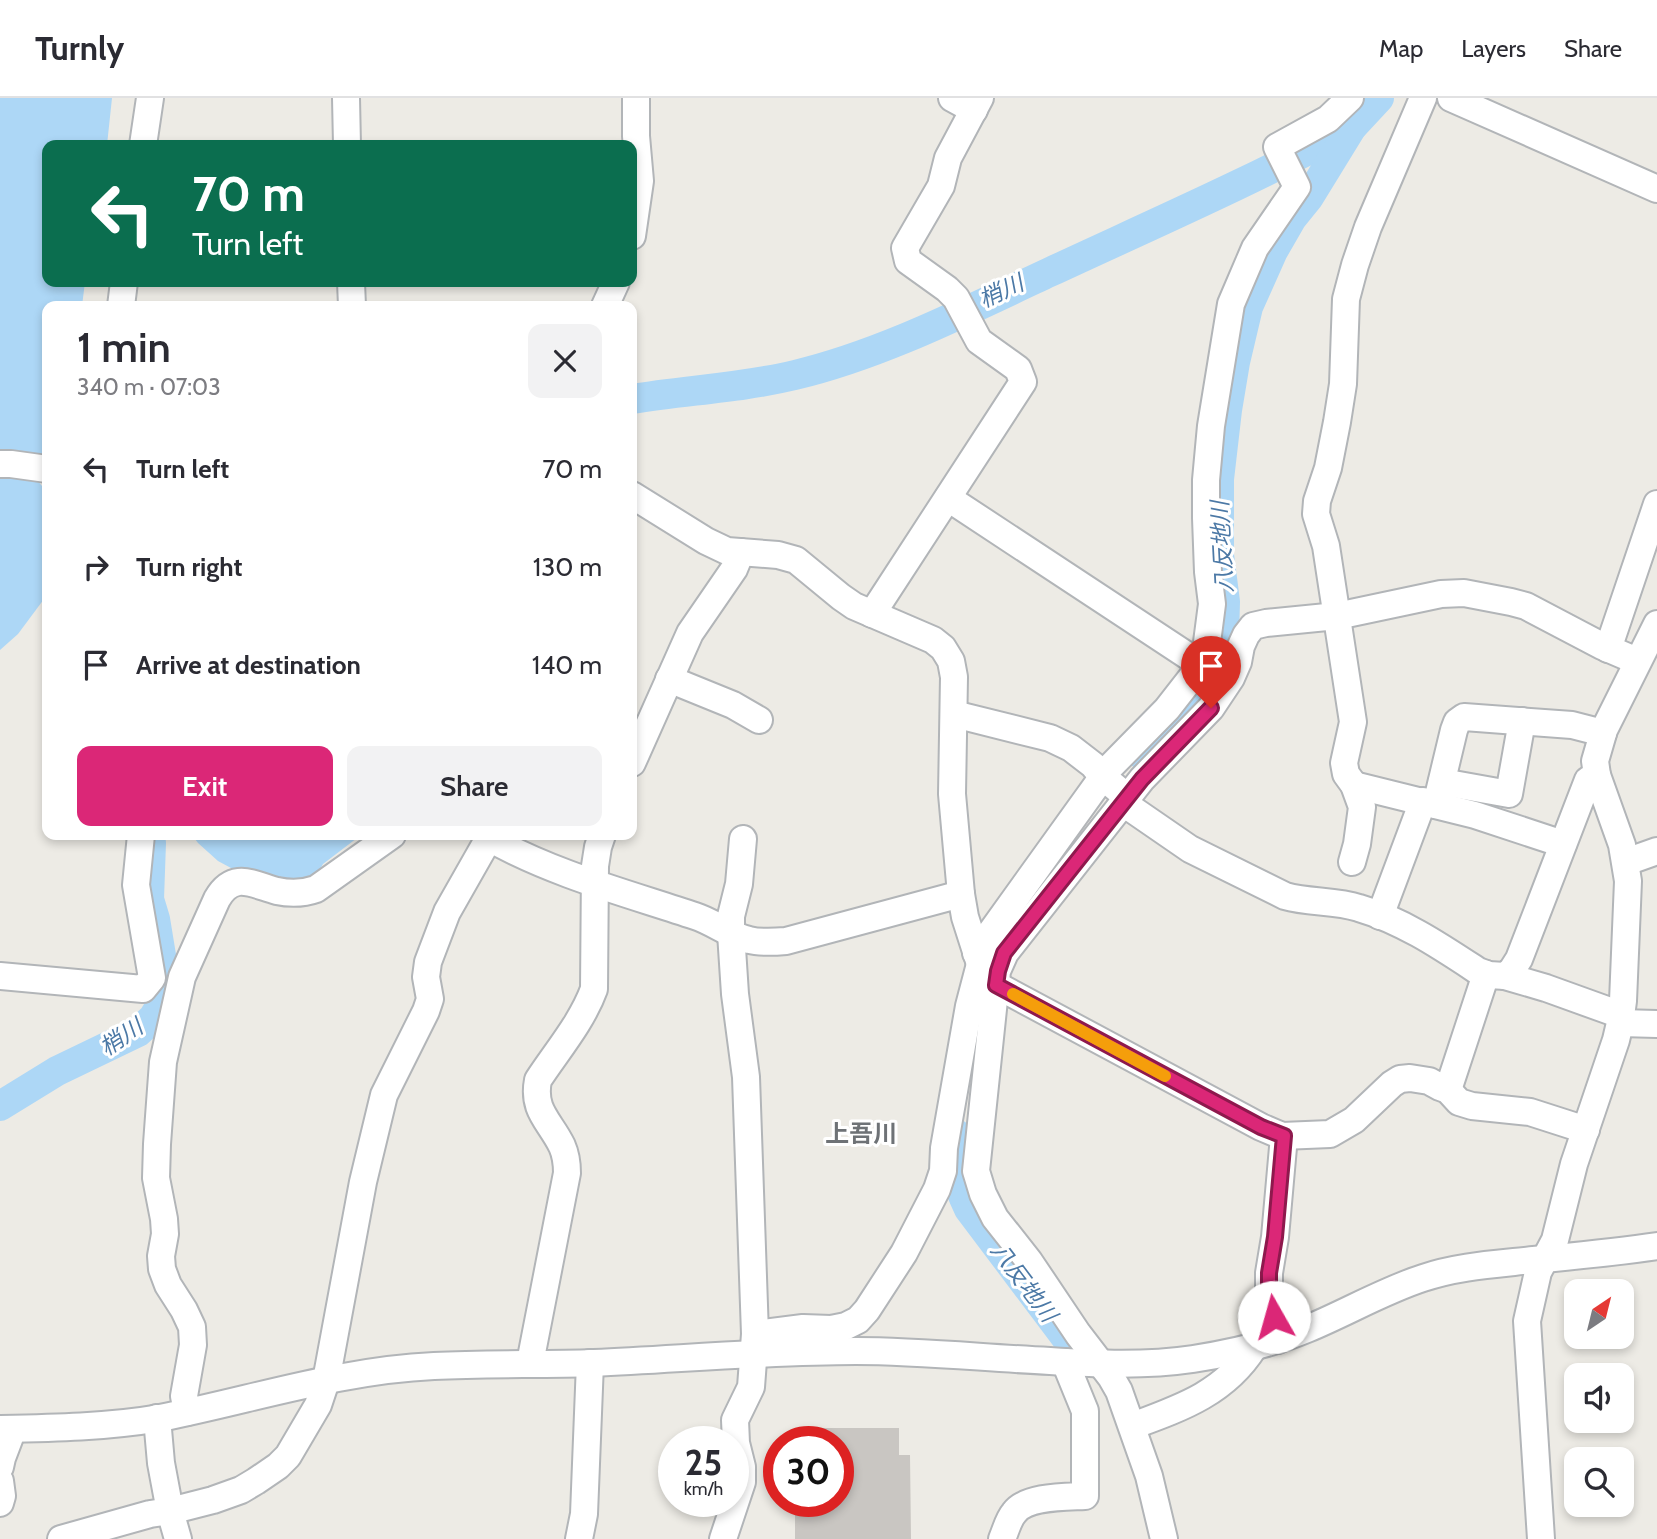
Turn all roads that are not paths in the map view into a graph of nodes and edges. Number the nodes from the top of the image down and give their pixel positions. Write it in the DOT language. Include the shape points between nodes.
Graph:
graph roads {
  1 [pos="150,98"];
  2 [pos="346,98"];
  3 [pos="636,98"];
  4 [pos="1350,98"];
  5 [pos="1423,98"];
  6 [pos="1451,98"];
  7 [pos="969,102"];
  8 [pos="144,140"];
  9 [pos="347,140"];
  10 [pos="636,140"];
  11 [pos="637,151"];
  12 [pos="1657,189"];
  13 [pos="637,197"];
  14 [pos="0,464"];
  15 [pos="42,468"];
  16 [pos="637,498"];
  17 [pos="948,498"];
  18 [pos="1657,504"];
  19 [pos="741,552"];
  20 [pos="872,614"];
  21 [pos="1336,616"];
  22 [pos="1657,624"];
  23 [pos="1608,649"];
  24 [pos="1637,661"];
  25 [pos="1200,664"];
  26 [pos="670,679"];
  27 [pos="954,713"];
  28 [pos="759,720"];
  29 [pos="1522,721"];
  30 [pos="638,731"];
  31 [pos="1603,733"];
  32 [pos="1597,775"];
  33 [pos="1102,776"];
  34 [pos="1354,785"];
  35 [pos="1434,796"];
  36 [pos="1125,800"];
  37 [pos="743,839"];
  38 [pos="140,840"];
  39 [pos="385,840"];
  40 [pos="485,840"];
  41 [pos="492,840"];
  42 [pos="600,840"];
  43 [pos="1563,844"];
  44 [pos="1657,851"];
  45 [pos="1352,862"];
  46 [pos="1626,862"];
  47 [pos="594,883"];
  48 [pos="961,894"];
  49 [pos="1380,916"];
  50 [pos="731,933"];
  51 [pos="1495,975"];
  52 [pos="0,976"];
  53 [pos="987,978"];
  54 [pos="1621,1019"];
  55 [pos="1657,1024"];
  56 [pos="1448,1090"];
  57 [pos="1586,1130"];
  58 [pos="1284,1136"];
  59 [pos="1657,1245"];
  60 [pos="1544,1259"];
  61 [pos="1266,1343"];
  62 [pos="755,1344"];
  63 [pos="1065,1362"];
  64 [pos="530,1363"];
  65 [pos="590,1363"];
  66 [pos="1100,1364"];
  67 [pos="326,1381"];
  68 [pos="187,1412"];
  69 [pos="157,1418"];
  70 [pos="1132,1426"];
  71 [pos="6,1429"];
  72 [pos="0,1467"];
  73 [pos="0,1481"];
  74 [pos="0,1503"];
  75 [pos="170,1511"];
  76 [pos="61,1539"];
  77 [pos="178,1539"];
  78 [pos="579,1539"];
  79 [pos="723,1539"];
  80 [pos="1002,1539"];
  81 [pos="1164,1539"];
  82 [pos="1541,1539"];
  1 -- 8 [label="street"];
  2 -- 9 [label="street"];
  3 -- 10 [label="street"];
  4 -- 25 [label="street" via="1328,119 1278,147 1297,187 1255,248 1231,304 1210,426 1206,518 1212,604"];
  5 -- 21 [label="street" via="1368,227 1346,299 1343,384 1316,514 1326,546"];
  6 -- 12 [label="street"];
  7 -- 17 [label="street" via="941,186 905,248 908,261 947,289 979,341 1018,369 1023,382"];
  11 -- 13 [label="street"];
  14 -- 15 [label="street"];
  16 -- 19 [label="street" via="706,541"];
  17 -- 20 [label="street"];
  17 -- 25 [label="street"];
  18 -- 23 [label="street"];
  19 -- 20 [label="street" via="796,560 841,597"];
  19 -- 26 [label="street" via="690,633"];
  20 -- 27 [label="street" via="943,648 954,677"];
  21 -- 23 [label="street" via="1464,593 1526,606"];
  21 -- 34 [label="street" via="1353,722 1344,763"];
  21 -- 36 [label="street" via="1253,626 1231,678 1211,708"];
  22 -- 24 [label="street"];
  23 -- 24 [label="street"];
  24 -- 31 [label="street"];
  25 -- 33 [label="street" via="1167,709"];
  26 -- 28 [label="street"];
  26 -- 30 [label="street"];
  27 -- 33 [label="street" via="1062,743"];
  27 -- 48 [label="street" via="952,794"];
  29 -- 31 [label="street" via="1572,724"];
  29 -- 35 [label="street" via="1475,716 1457,722"];
  29 -- 35 [label="street" via="1509,794"];
  31 -- 32 [label="street" via="1595,761"];
  32 -- 43 [label="street" via="1588,779"];
  32 -- 46 [label="street"];
  33 -- 36 [label="street"];
  33 -- 53 [label="street"];
  34 -- 35 [label="street"];
  34 -- 45 [label="street" via="1362,807"];
  35 -- 43 [label="street" via="1475,815"];
  35 -- 49 [label="street"];
  36 -- 49 [label="street" via="1190,849 1285,896 1358,907"];
  36 -- 53 [label="street" via="1004,953 998,971"];
  37 -- 50 [label="street"];
  38 -- 52 [label="street" via="136,885 152,978 142,989"];
  39 -- 68 [label="street" via="304,894 252,882 229,884 217,899 182,977 163,1062 156,1178 165,1234 162,1269 192,1327 194,1345 184,1396"];
  40 -- 67 [label="street" via="447,912 428,962 426,1012 384,1095"];
  41 -- 47 [label="street"];
  42 -- 47 [label="street"];
  43 -- 51 [label="street" via="1519,959 1512,970"];
  44 -- 46 [label="street"];
  46 -- 54 [label="street"];
  47 -- 50 [label="street" via="699,917"];
  47 -- 64 [label="street" via="594,989 538,1080 535,1093 542,1116 567,1159 567,1173"];
  48 -- 50 [label="street" via="786,941 756,942"];
  48 -- 53 [label="street"];
  49 -- 51 [label="street" via="1409,928 1478,971"];
  50 -- 62 [label="street" via="746,1077"];
  51 -- 54 [label="street" via="1546,988"];
  51 -- 56 [label="street"];
  53 -- 58 [label="street"];
  53 -- 62 [label="street" via="969,1006 943,1171 904,1253 858,1320 831,1329 803,1328"];
  53 -- 66 [label="street" via="976,1171 995,1218"];
  54 -- 55 [label="street"];
  54 -- 57 [label="street"];
  56 -- 57 [label="street" via="1472,1106 1530,1112"];
  56 -- 58 [label="street" via="1429,1081 1400,1079 1341,1129 1330,1134"];
  57 -- 60 [label="street" via="1555,1240"];
  58 -- 61 [label="street"];
  59 -- 60 [label="street"];
  60 -- 61 [label="street" via="1425,1277"];
  60 -- 82 [label="street" via="1527,1321"];
  61 -- 66 [label="street" via="1187,1360"];
  61 -- 70 [label="street" via="1210,1392"];
  62 -- 63 [label="street"];
  62 -- 65 [label="street"];
  62 -- 79 [label="street" via="751,1387 735,1420 742,1482"];
  63 -- 66 [label="street"];
  63 -- 80 [label="street" via="1085,1411 1085,1496 1024,1503 1015,1511"];
  64 -- 65 [label="street"];
  64 -- 67 [label="street" via="427,1366"];
  65 -- 78 [label="street"];
  66 -- 70 [label="street" via="1119,1391"];
  67 -- 68 [label="street"];
  67 -- 75 [label="street" via="318,1405 278,1466 241,1490"];
  68 -- 69 [label="street"];
  69 -- 71 [label="street"];
  69 -- 75 [label="street"];
  70 -- 81 [label="street"];
  71 -- 72 [label="street"];
  73 -- 74 [label="street"];
  75 -- 76 [label="street"];
  75 -- 77 [label="street"];
}
